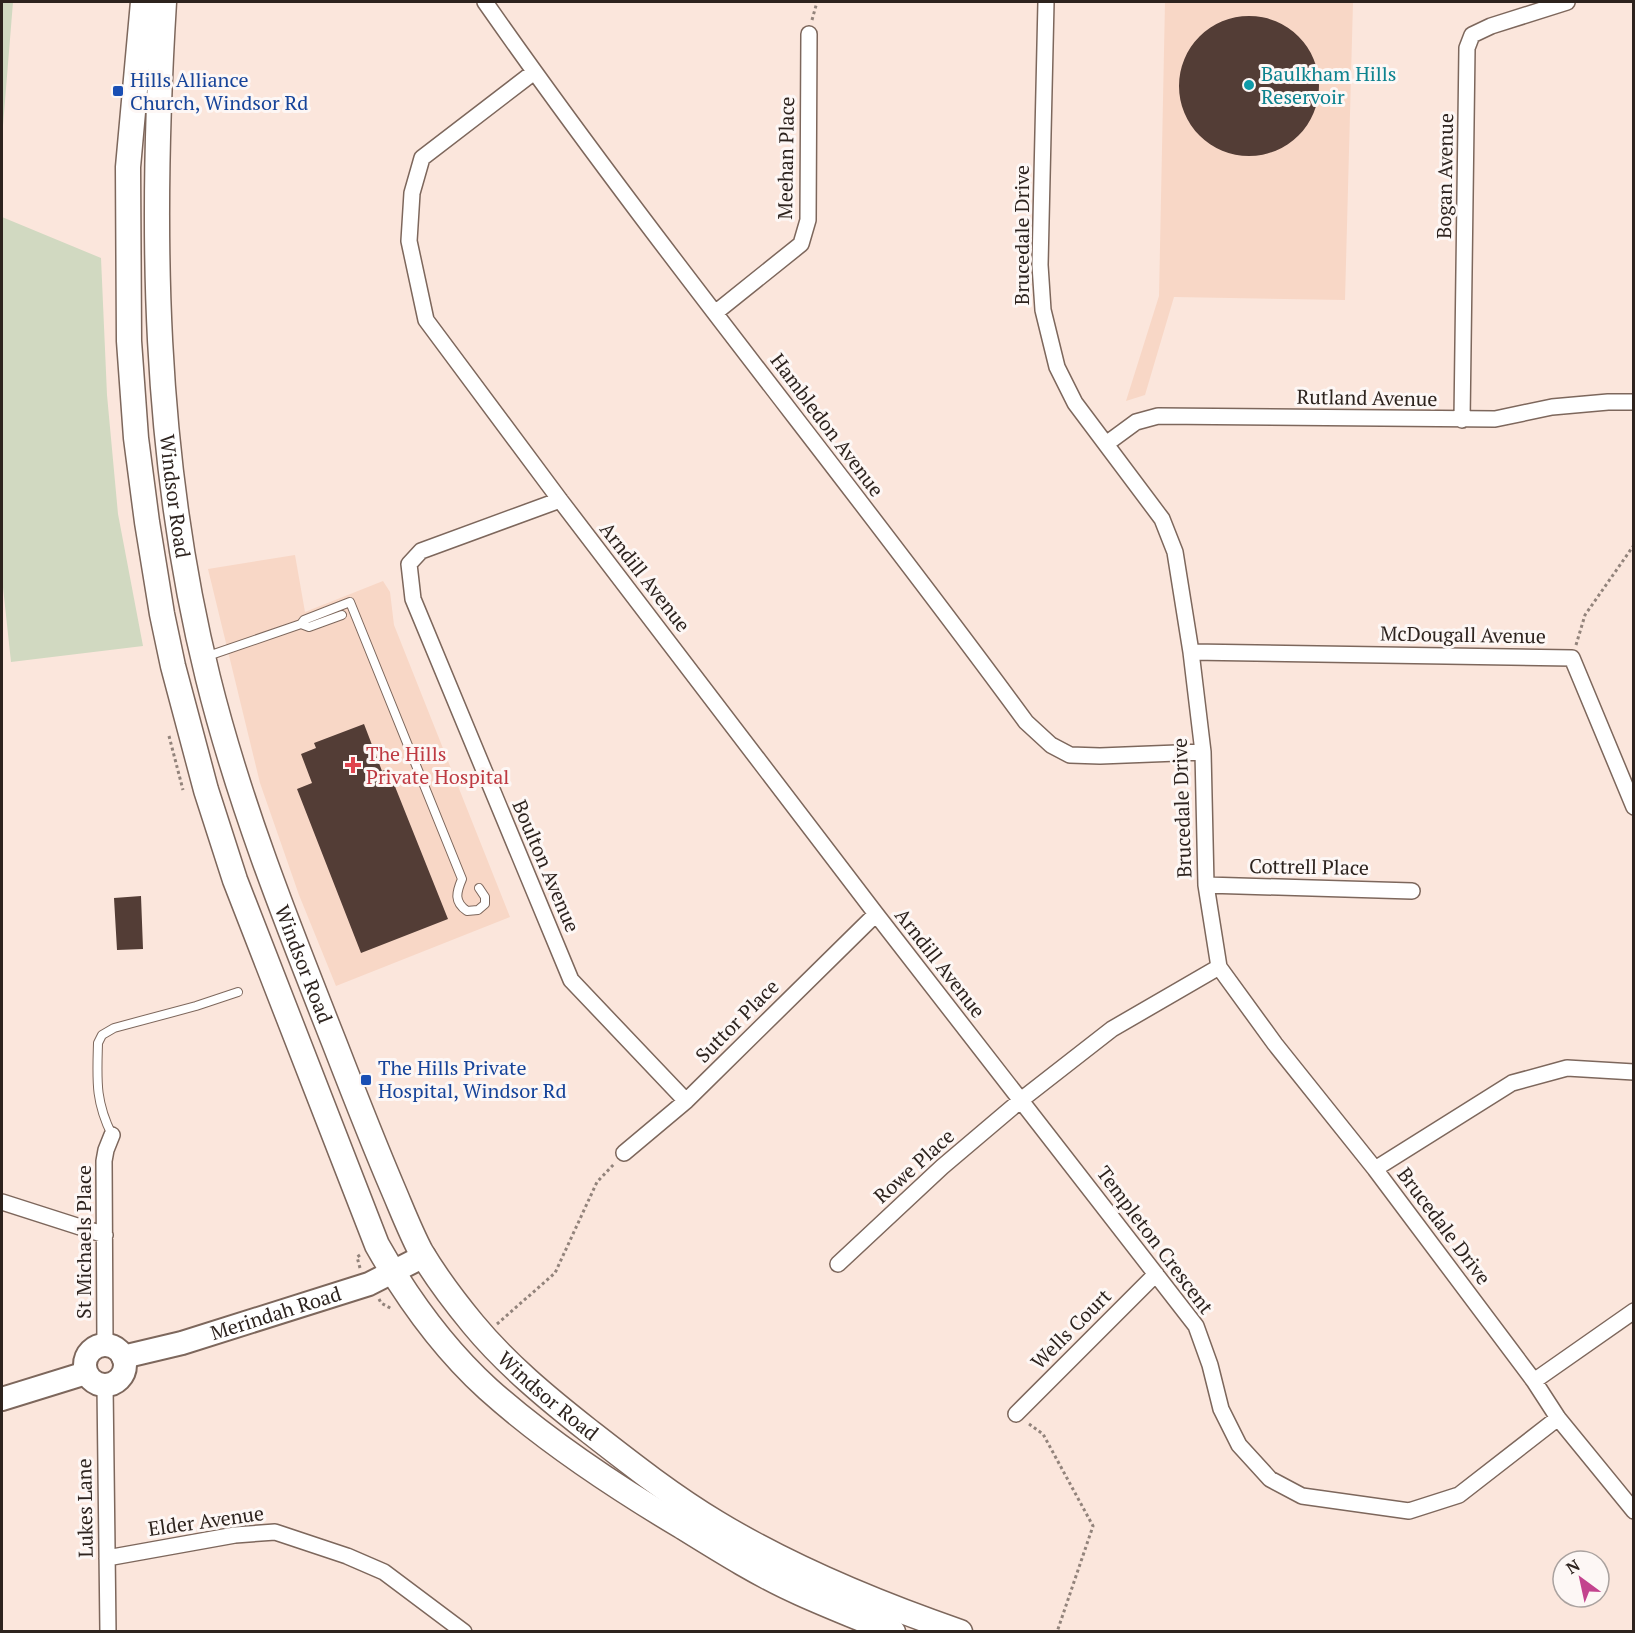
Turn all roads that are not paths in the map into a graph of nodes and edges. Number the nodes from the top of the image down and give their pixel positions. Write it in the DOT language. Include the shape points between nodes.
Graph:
graph roads {
  1 [pos="143,2"];
  2 [pos="164,2"];
  3 [pos="485,2"];
  4 [pos="1046,2"];
  5 [pos="1567,2"];
  6 [pos="809,34"];
  7 [pos="534,72"];
  8 [pos="715,313"];
  9 [pos="1634,402"];
  10 [pos="1462,420"];
  11 [pos="1106,444"];
  12 [pos="560,500"];
  13 [pos="147,522"];
  14 [pos="342,615"];
  15 [pos="301,624"];
  16 [pos="1191,652"];
  17 [pos="204,657"];
  18 [pos="193,743"];
  19 [pos="1203,752"];
  20 [pos="1634,807"];
  21 [pos="1206,885"];
  22 [pos="479,888"];
  23 [pos="1412,891"];
  24 [pos="876,914"];
  25 [pos="1219,967"];
  26 [pos="238,992"];
  27 [pos="1634,1072"];
  28 [pos="686,1101"];
  29 [pos="1021,1101"];
  30 [pos="112,1135"];
  31 [pos="624,1153"];
  32 [pos="1375,1169"];
  33 [pos="2,1202"];
  34 [pos="105,1235"];
  35 [pos="424,1256"];
  36 [pos="838,1264"];
  37 [pos="392,1272"];
  38 [pos="1156,1274"];
  39 [pos="1634,1311"];
  40 [pos="114,1351"];
  41 [pos="96,1378"];
  42 [pos="1534,1381"];
  43 [pos="2,1398"];
  44 [pos="1016,1414"];
  45 [pos="1558,1418"];
  46 [pos="1634,1511"];
  47 [pos="107,1558"];
  48 [pos="108,1632"];
  49 [pos="464,1632"];
  50 [pos="893,1632"];
  51 [pos="960,1632"];
  1 -- 13 [label="main road, Windsor Road" via="128,167 129,329 136,438"];
  2 -- 17 [label="main road, Windsor Road" via="156,159 162,378 175,502"];
  3 -- 7 [label="street, Hambledon Avenue"];
  4 -- 11 [label="street, Brucedale Drive" via="1042,310 1057,367 1075,403"];
  5 -- 10 [label="street, Bogan Avenue" via="1472,34 1467,48"];
  6 -- 8 [label="street, Meehan Place" via="808,220 801,244"];
  7 -- 8 [label="street, Hambledon Avenue"];
  7 -- 12 [label="street, Arndill Avenue" via="422,158 412,193 409,241 426,320"];
  8 -- 19 [label="street, Hambledon Avenue" via="1026,722 1051,745 1070,755"];
  9 -- 10 [label="street, Rutland Avenue" via="1552,407 1495,419"];
  10 -- 11 [label="street, Rutland Avenue" via="1158,416 1136,422"];
  11 -- 16 [label="street, Brucedale Drive" via="1162,519 1176,552"];
  12 -- 24 [label="street, Arndill Avenue"];
  12 -- 28 [label="street, Boulton Avenue" via="421,551 409,564 412,599 571,980"];
  13 -- 17 [label="main road" via="161,540 183,625"];
  13 -- 18 [label="main road, Windsor Road" via="162,614"];
  14 -- 15 [label="lane" via="309,627"];
  15 -- 17 [label="lane"];
  15 -- 22 [label="lane" via="350,602 462,879 457,892 460,906 467,911 478,910 485,904"];
  16 -- 19 [label="street, Brucedale Drive"];
  16 -- 20 [label="street, McDougall Avenue" via="1572,658"];
  17 -- 18 [label="main road" via="196,672"];
  17 -- 35 [label="main road, Windsor Road" via="239,786 266,866 377,1152"];
  18 -- 37 [label="main road, Windsor Road" via="235,880 358,1198"];
  19 -- 21 [label="street, Brucedale Drive"];
  21 -- 23 [label="street, Cottrell Place"];
  21 -- 25 [label="street, Brucedale Drive"];
  24 -- 28 [label="street, Suttor Place"];
  24 -- 29 [label="street, Arndill Avenue"];
  25 -- 29 [label="street, Rowe Place" via="1112,1029"];
  25 -- 32 [label="street, Brucedale Drive"];
  26 -- 30 [label="lane, St Michaels Place" via="114,1028 102,1035 98,1043 98,1100"];
  27 -- 32 [label="street" via="1567,1068 1512,1083"];
  28 -- 31 [label="street, Suttor Place"];
  29 -- 36 [label="street, Rowe Place" via="942,1167"];
  29 -- 38 [label="street, Templeton Crescent"];
  30 -- 34 [label="street, St Michaels Place" via="104,1161"];
  32 -- 42 [label="street, Brucedale Drive"];
  33 -- 34 [label="street"];
  34 -- 40 [label="street, St Michaels Place"];
  35 -- 37 [label="main road, Merindah Road"];
  35 -- 51 [label="main road, Windsor Road" via="452,1297 504,1358 633,1465 717,1523 803,1569"];
  37 -- 40 [label="main road, Merindah Road" via="369,1284 182,1343"];
  37 -- 50 [label="main road, Windsor Road" via="420,1313 488,1389 614,1486 799,1593"];
  38 -- 44 [label="street, Wells Court"];
  38 -- 45 [label="street, Templeton Crescent" via="1196,1326 1221,1410 1239,1445 1270,1479 1302,1496 1409,1511 1459,1495"];
  39 -- 42 [label="street"];
  40 -- 41 [label="main road" via="91,1351 85,1365"];
  40 -- 41 [label="main road" via="125,1365 119,1379"];
  41 -- 43 [label="main road"];
  41 -- 47 [label="street, Lukes Lane"];
  42 -- 45 [label="street, Brucedale Drive"];
  45 -- 46 [label="street, Brucedale Drive"];
  47 -- 48 [label="street, Lukes Lane"];
  47 -- 49 [label="street, Elder Avenue" via="235,1535 274,1532 384,1572"];
}
